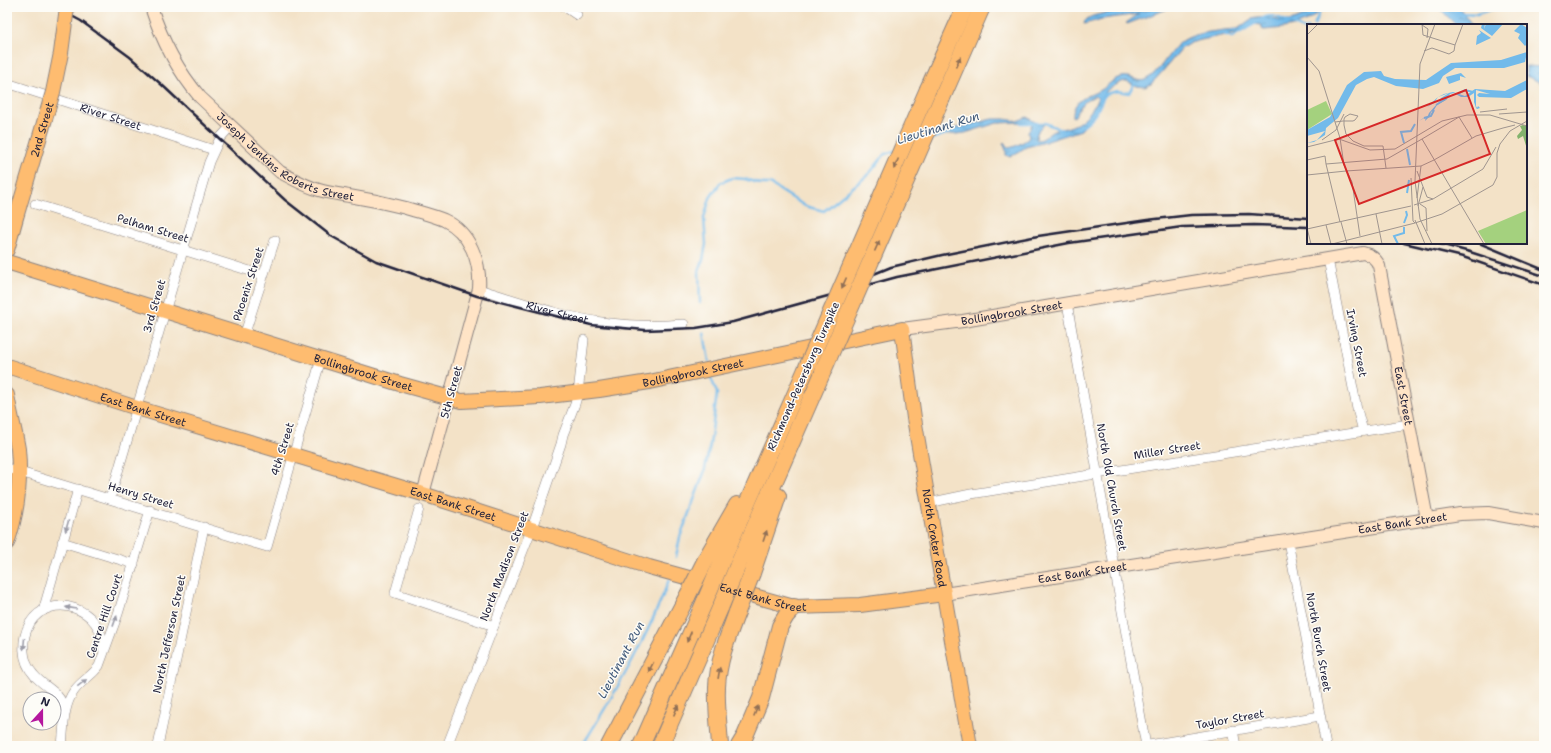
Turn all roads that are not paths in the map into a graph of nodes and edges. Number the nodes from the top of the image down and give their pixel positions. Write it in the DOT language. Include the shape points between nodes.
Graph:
graph roads {
  1 [pos="67,7"];
  2 [pos="152,7"];
  3 [pos="565,7"];
  4 [pos="965,7"];
  5 [pos="982,7"];
  6 [pos="577,16"];
  7 [pos="7,83"];
  8 [pos="231,126"];
  9 [pos="214,150"];
  10 [pos="35,204"];
  11 [pos="275,240"];
  12 [pos="183,249"];
  13 [pos="7,250"];
  14 [pos="1328,259"];
  15 [pos="7,262"];
  16 [pos="1380,272"];
  17 [pos="263,275"];
  18 [pos="479,289"];
  19 [pos="1067,303"];
  20 [pos="165,311"];
  21 [pos="684,324"];
  22 [pos="902,330"];
  23 [pos="244,336"];
  24 [pos="584,340"];
  25 [pos="321,359"];
  26 [pos="7,366"];
  27 [pos="578,393"];
  28 [pos="7,395"];
  29 [pos="812,396"];
  30 [pos="449,398"];
  31 [pos="137,408"];
  32 [pos="1409,424"];
  33 [pos="1363,431"];
  34 [pos="293,455"];
  35 [pos="13,470"];
  36 [pos="1098,474"];
  37 [pos="78,489"];
  38 [pos="423,494"];
  39 [pos="110,498"];
  40 [pos="928,503"];
  41 [pos="419,509"];
  42 [pos="150,510"];
  43 [pos="1427,519"];
  44 [pos="1544,523"];
  45 [pos="204,527"];
  46 [pos="532,528"];
  47 [pos="62,542"];
  48 [pos="1288,542"];
  49 [pos="7,543"];
  50 [pos="267,546"];
  51 [pos="714,560"];
  52 [pos="134,564"];
  53 [pos="1114,568"];
  54 [pos="944,594"];
  55 [pos="794,607"];
  56 [pos="43,611"];
  57 [pos="494,626"];
  58 [pos="102,658"];
  59 [pos="637,693"];
  60 [pos="65,710"];
  61 [pos="1320,716"];
  62 [pos="1233,730"];
  63 [pos="62,746"];
  64 [pos="158,746"];
  65 [pos="447,746"];
  66 [pos="609,746"];
  67 [pos="616,746"];
  68 [pos="641,746"];
  69 [pos="660,746"];
  70 [pos="720,746"];
  71 [pos="739,746"];
  72 [pos="970,746"];
  73 [pos="1145,746"];
  74 [pos="1236,746"];
  75 [pos="1326,746"];
  1 -- 13 [label="main road, 2nd Street, bridge" via="53,92"];
  2 -- 8 [label="street, Joseph Jenkins Roberts Street" via="162,38 180,71 200,97"];
  3 -- 6 [label="street"];
  4 -- 51 [label="highway, Richmond-Petersburg Turnpike, one-way, bridge" via="776,438"];
  29 -- 5 [label="highway, Richmond-Petersburg Turnpike, one-way, bridge"];
  7 -- 9 [label="street, River Street"];
  8 -- 9 [label="street, 3rd Street" via="220,138"];
  8 -- 18 [label="street, Joseph Jenkins Roberts Street" via="269,162 292,179 318,190 393,205 445,221 469,244 476,257"];
  9 -- 12 [label="street, 3rd Street"];
  10 -- 12 [label="street, Pelham Street"];
  11 -- 17 [label="street, Phoenix Street"];
  12 -- 17 [label="street, Pelham Street"];
  12 -- 20 [label="street, 3rd Street"];
  14 -- 16 [label="street, Bollingbrook Street" via="1368,254 1377,260"];
  14 -- 19 [label="street, Bollingbrook Street"];
  14 -- 33 [label="street, Irving Street"];
  15 -- 20 [label="main road, Bollingbrook Street"];
  16 -- 32 [label="street, East Street"];
  17 -- 23 [label="street, Phoenix Street"];
  18 -- 21 [label="street, River Street" via="586,320 633,326"];
  18 -- 30 [label="street, 5th Street"];
  19 -- 22 [label="street, Bollingbrook Street"];
  19 -- 36 [label="street, North Old Church Street"];
  20 -- 23 [label="main road, Bollingbrook Street"];
  20 -- 31 [label="street, 3rd Street"];
  22 -- 27 [label="main road, Bollingbrook Street" via="649,382"];
  22 -- 40 [label="main road, North Crater Road"];
  23 -- 25 [label="main road, Bollingbrook Street"];
  24 -- 27 [label="street, North Madison Street"];
  25 -- 30 [label="main road, Bollingbrook Street"];
  25 -- 34 [label="street, 4th Street"];
  26 -- 31 [label="main road, East Bank Street"];
  27 -- 30 [label="main road, Bollingbrook Street" via="461,401"];
  27 -- 46 [label="street, North Madison Street"];
  28 -- 35 [label="main road" via="18,449"];
  69 -- 29 [label="highway, Richmond-Petersburg Turnpike, one-way, bridge"];
  70 -- 29 [label="highway, one-way, bridge" via="717,687 721,657"];
  30 -- 38 [label="street, 5th Street"];
  31 -- 34 [label="main road, East Bank Street"];
  31 -- 39 [label="street, 3rd Street"];
  32 -- 33 [label="street, Miller Street"];
  32 -- 43 [label="street, East Street"];
  33 -- 36 [label="street, Miller Street"];
  34 -- 38 [label="main road, East Bank Street"];
  34 -- 50 [label="street, 4th Street"];
  35 -- 37 [label="street, Henry Street"];
  35 -- 49 [label="main road" via="17,503"];
  36 -- 40 [label="street, Miller Street"];
  36 -- 53 [label="street, North Old Church Street"];
  37 -- 39 [label="street, Henry Street"];
  37 -- 47 [label="street, one-way"];
  38 -- 46 [label="main road, East Bank Street"];
  39 -- 42 [label="street, Henry Street"];
  40 -- 54 [label="main road, North Crater Road"];
  41 -- 57 [label="street" via="395,593"];
  42 -- 45 [label="street, Henry Street"];
  42 -- 52 [label="street, Centre Hill Court"];
  43 -- 44 [label="street, East Bank Street" via="1488,513"];
  43 -- 48 [label="street, East Bank Street"];
  45 -- 50 [label="street, Henry Street"];
  45 -- 64 [label="street, North Jefferson Street"];
  46 -- 55 [label="main road, East Bank Street" via="649,567"];
  46 -- 57 [label="street, North Madison Street"];
  47 -- 52 [label="street"];
  47 -- 56 [label="street"];
  48 -- 53 [label="street, East Bank Street"];
  48 -- 61 [label="street, North Burch Street"];
  51 -- 59 [label="highway, one-way, bridge" via="688,595"];
  51 -- 68 [label="highway, one-way, bridge" via="705,601"];
  58 -- 52 [label="street, Centre Hill Court, one-way"];
  53 -- 54 [label="street, East Bank Street"];
  53 -- 73 [label="street, North Old Church Street"];
  54 -- 55 [label="main road, East Bank Street" via="860,605"];
  54 -- 72 [label="main road, North Crater Road"];
  71 -- 55 [label="highway, one-way" via="761,698 780,626"];
  58 -- 56 [label="street, one-way" via="103,639 98,626 90,616 66,607"];
  56 -- 60 [label="street, one-way" via="31,622 26,632 25,658 34,675 59,697"];
  57 -- 65 [label="street, North Madison Street"];
  60 -- 58 [label="street, Centre Hill Court, one-way" via="73,692 94,673"];
  59 -- 66 [label="highway"];
  59 -- 67 [label="highway"];
  60 -- 63 [label="street"];
  61 -- 62 [label="street, Taylor Street"];
  61 -- 75 [label="street, North Burch Street"];
  62 -- 73 [label="street, Taylor Street"];
  62 -- 74 [label="street"];
}
